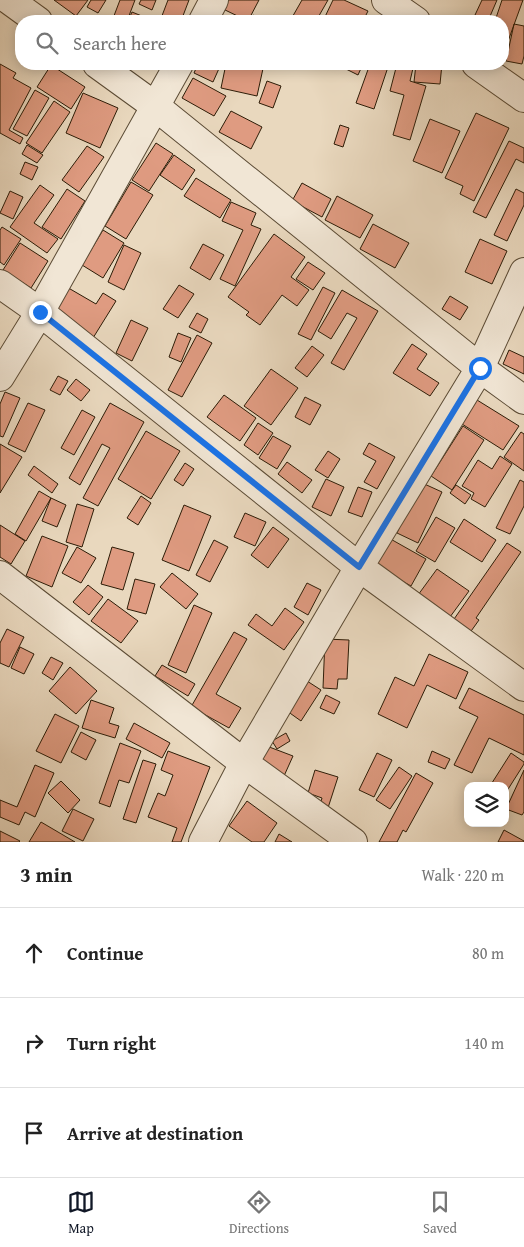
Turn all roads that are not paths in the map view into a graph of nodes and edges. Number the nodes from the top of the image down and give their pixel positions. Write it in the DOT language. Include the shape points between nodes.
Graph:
graph roads {
  1 [pos="9,0"];
  2 [pos="214,0"];
  3 [pos="386,0"];
  4 [pos="30,15"];
  5 [pos="206,15"];
  6 [pos="407,15"];
  7 [pos="105,70"];
  8 [pos="176,70"];
  9 [pos="484,70"];
  10 [pos="524,98"];
  11 [pos="155,106"];
  12 [pos="524,272"];
  13 [pos="0,284"];
  14 [pos="40,312"];
  15 [pos="480,368"];
  16 [pos="0,377"];
  17 [pos="524,400"];
  18 [pos="359,567"];
  19 [pos="0,575"];
  20 [pos="524,687"];
  21 [pos="244,763"];
  22 [pos="203,842"];
  23 [pos="353,842"];
  1 -- 4 [label="street"];
  2 -- 5 [label="street"];
  3 -- 6 [label="street"];
  7 -- 11 [label="street"];
  8 -- 11 [label="street"];
  9 -- 10 [label="street"];
  11 -- 14 [label="street"];
  11 -- 15 [label="street"];
  12 -- 15 [label="street"];
  13 -- 14 [label="street"];
  14 -- 16 [label="street"];
  14 -- 18 [label="street"];
  15 -- 17 [label="street"];
  15 -- 18 [label="street"];
  18 -- 20 [label="street"];
  18 -- 21 [label="street"];
  19 -- 21 [label="street"];
  21 -- 22 [label="street"];
  21 -- 23 [label="street"];
}
